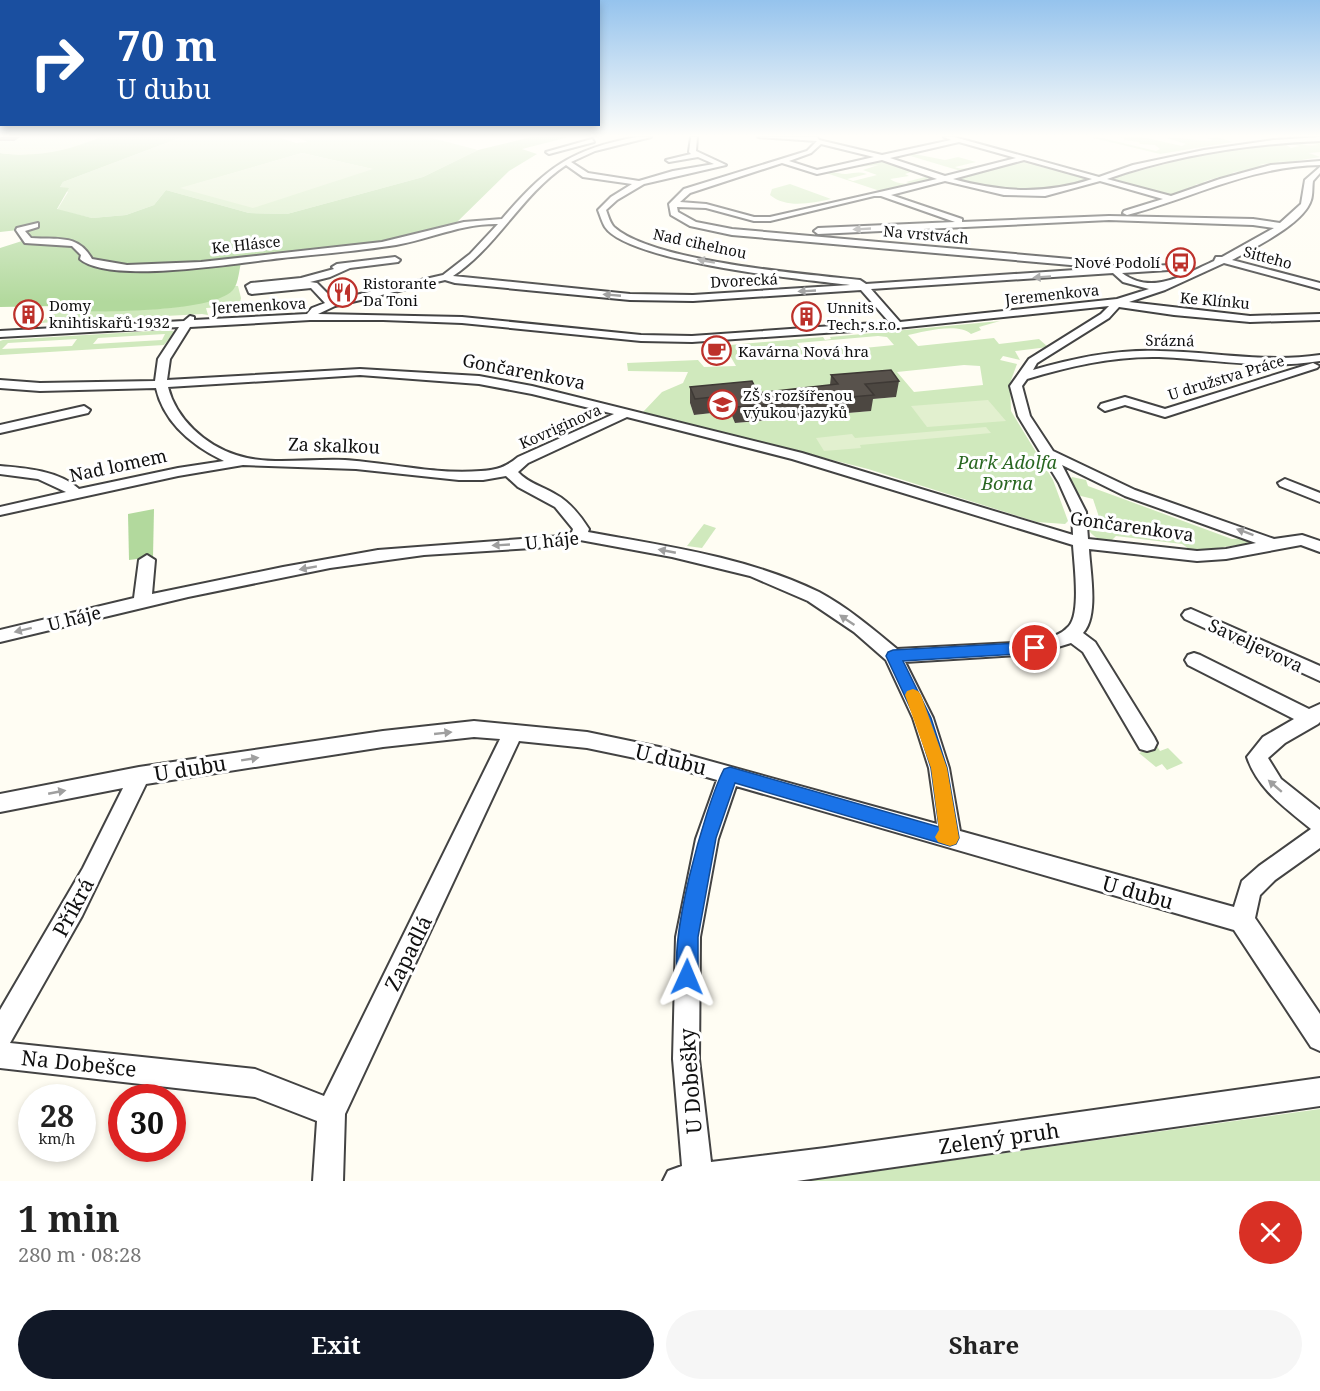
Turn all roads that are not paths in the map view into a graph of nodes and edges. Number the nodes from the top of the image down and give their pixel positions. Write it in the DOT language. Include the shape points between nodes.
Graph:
graph roads {
  1 [pos="531,192"];
  2 [pos="624,192"];
  3 [pos="686,192"];
  4 [pos="893,192"];
  5 [pos="1007,192"];
  6 [pos="1049,192"];
  7 [pos="1148,192"];
  8 [pos="1194,192"];
  9 [pos="1301,192"];
  10 [pos="878,194"];
  11 [pos="1172,199"];
  12 [pos="673,204"];
  13 [pos="1109,218"];
  14 [pos="505,222"];
  15 [pos="968,224"];
  16 [pos="35,225"];
  17 [pos="1277,226"];
  18 [pos="776,236"];
  19 [pos="1209,256"];
  20 [pos="395,260"];
  21 [pos="1221,260"];
  22 [pos="1195,262"];
  23 [pos="347,266"];
  24 [pos="1184,266"];
  25 [pos="319,270"];
  26 [pos="1118,271"];
  27 [pos="446,277"];
  28 [pos="1145,285"];
  29 [pos="1320,286"];
  30 [pos="1163,287"];
  31 [pos="865,288"];
  32 [pos="1113,301"];
  33 [pos="332,304"];
  34 [pos="311,315"];
  35 [pos="1320,317"];
  36 [pos="189,321"];
  37 [pos="894,321"];
  38 [pos="0,332"];
  39 [pos="1320,359"];
  40 [pos="1021,377"];
  41 [pos="0,384"];
  42 [pos="163,384"];
  43 [pos="1105,407"];
  44 [pos="84,410"];
  45 [pos="625,413"];
  46 [pos="0,429"];
  47 [pos="1049,454"];
  48 [pos="245,462"];
  49 [pos="0,470"];
  50 [pos="510,471"];
  51 [pos="1286,483"];
  52 [pos="76,494"];
  53 [pos="1320,498"];
  54 [pos="0,511"];
  55 [pos="579,535"];
  56 [pos="1082,543"];
  57 [pos="1272,544"];
  58 [pos="1320,547"];
  59 [pos="147,561"];
  60 [pos="141,602"];
  61 [pos="1191,615"];
  62 [pos="1071,634"];
  63 [pos="0,636"];
  64 [pos="893,656"];
  65 [pos="1194,660"];
  66 [pos="1320,674"];
  67 [pos="1316,715"];
  68 [pos="513,732"];
  69 [pos="1147,743"];
  70 [pos="730,774"];
  71 [pos="139,776"];
  72 [pos="0,803"];
  73 [pos="1320,823"];
  74 [pos="1320,835"];
  75 [pos="950,838"];
  76 [pos="1242,921"];
  77 [pos="0,1035"];
  78 [pos="1320,1038"];
  79 [pos="0,1055"];
  80 [pos="1320,1092"];
  81 [pos="331,1113"];
  82 [pos="688,1180"];
  83 [pos="328,1181"];
  1 -- 14 [label="street"];
  31 -- 2 [label="street, Nad cihelnou, one-way" via="860,283 742,268 637,245 610,230 601,216 607,204"];
  3 -- 12 [label="street"];
  4 -- 10 [label="street"];
  5 -- 6 [label="street"];
  7 -- 11 [label="street"];
  8 -- 11 [label="street"];
  9 -- 17 [label="street, Jeremenkova" via="1296,207"];
  10 -- 12 [label="street" via="765,219 706,206"];
  10 -- 15 [label="street"];
  11 -- 13 [label="street"];
  12 -- 18 [label="street, Na vrstvách" via="675,214 697,225"];
  13 -- 15 [label="street"];
  13 -- 17 [label="street"];
  14 -- 16 [label="street, Ke Hlásce" via="478,221 356,248 196,264 121,267 85,259 86,254 74,243 27,241 20,230"];
  14 -- 27 [label="street" via="471,260"];
  15 -- 18 [label="street, one-way" via="787,232"];
  17 -- 19 [label="street, Jeremenkova"];
  17 -- 21 [label="street, Jeremenkova" via="1276,233"];
  18 -- 26 [label="street, Na vrstvách" via="1104,265"];
  19 -- 21 [label="street, Sitteho"];
  20 -- 23 [label="street"];
  21 -- 29 [label="street, Sitteho"];
  21 -- 30 [label="street, Jeremenkova"];
  22 -- 24 [label="street, Jeremenkova"];
  23 -- 25 [label="street"];
  23 -- 33 [label="street" via="339,272 251,286 252,291 314,285"];
  24 -- 26 [label="street, Dvorecká"];
  24 -- 28 [label="street, Jeremenkova"];
  26 -- 28 [label="street, Na vrstvách" via="1121,276"];
  26 -- 31 [label="street, Dvorecká, one-way"];
  31 -- 27 [label="street, Dvorecká, one-way" via="646,297"];
  27 -- 33 [label="street, Dvorecká"];
  28 -- 30 [label="street, Na vrstvách"];
  28 -- 32 [label="street, Jeremenkova"];
  30 -- 32 [label="street, Jeremenkova"];
  31 -- 37 [label="street"];
  32 -- 35 [label="street, Ke Klínku" via="1156,310 1250,319"];
  32 -- 37 [label="street, Jeremenkova"];
  32 -- 40 [label="street" via="1105,316 1033,361"];
  33 -- 34 [label="street, Dvorecká"];
  34 -- 36 [label="street, Jeremenkova"];
  34 -- 37 [label="street, Jeremenkova" via="462,320 641,338 734,335"];
  36 -- 38 [label="street, Jeremenkova"];
  36 -- 42 [label="street, Za skalkou" via="165,355 160,375"];
  39 -- 40 [label="street, Srázná" via="1268,363 1157,353 1108,356"];
  39 -- 43 [label="street, U družstva Práce" via="1310,369 1164,413 1125,401"];
  40 -- 47 [label="street" via="1016,386 1024,416"];
  41 -- 42 [label="street, Gončarenkova"];
  42 -- 45 [label="street, Gončarenkova" via="301,374 399,373 500,384"];
  42 -- 48 [label="street, Za skalkou" via="172,414 186,430 212,448"];
  44 -- 46 [label="street"];
  45 -- 50 [label="street, Kovriginova" via="523,460"];
  45 -- 56 [label="street, Gončarenkova" via="797,456"];
  47 -- 56 [label="street" via="1079,512"];
  57 -- 47 [label="street, one-way" via="1130,493"];
  48 -- 50 [label="street, Za skalkou" via="345,464 474,476"];
  48 -- 52 [label="street, Nad lomem"];
  49 -- 52 [label="street" via="34,474 70,487"];
  50 -- 55 [label="street" via="515,480 559,502 575,519 581,529"];
  51 -- 53 [label="street"];
  52 -- 54 [label="street, Nad lomem"];
  55 -- 60 [label="street, U háje, one-way" via="564,541 380,555"];
  64 -- 55 [label="street, U háje, one-way" via="814,597 755,572"];
  56 -- 57 [label="street, Gončarenkova" via="1197,556"];
  56 -- 62 [label="street" via="1084,607 1079,627"];
  57 -- 58 [label="street" via="1302,540"];
  59 -- 60 [label="street"];
  60 -- 63 [label="street, U háje, one-way"];
  61 -- 66 [label="street, Saveljevova"];
  62 -- 64 [label="street" via="1035,648"];
  62 -- 69 [label="street" via="1089,647"];
  64 -- 75 [label="street, U háje" via="923,718 939,768"];
  65 -- 67 [label="street"];
  73 -- 67 [label="street, one-way" via="1268,780 1259,769 1257,757 1262,748"];
  68 -- 70 [label="street, U dubu" via="586,740"];
  71 -- 68 [label="street, U dubu, one-way" via="394,738 474,729"];
  68 -- 81 [label="street, Zapadlá"];
  70 -- 75 [label="street, U dubu"];
  70 -- 82 [label="street, U Dobešky" via="707,838 688,937"];
  72 -- 71 [label="street, U dubu, one-way"];
  71 -- 77 [label="street, Příkrá" via="116,829"];
  74 -- 76 [label="street" via="1250,890"];
  75 -- 76 [label="street, U dubu"];
  76 -- 78 [label="street"];
  79 -- 81 [label="street, Na Dobešce" via="255,1083"];
  80 -- 82 [label="street, Zelený pruh"];
  81 -- 83 [label="street, Zapadlá"];
}
